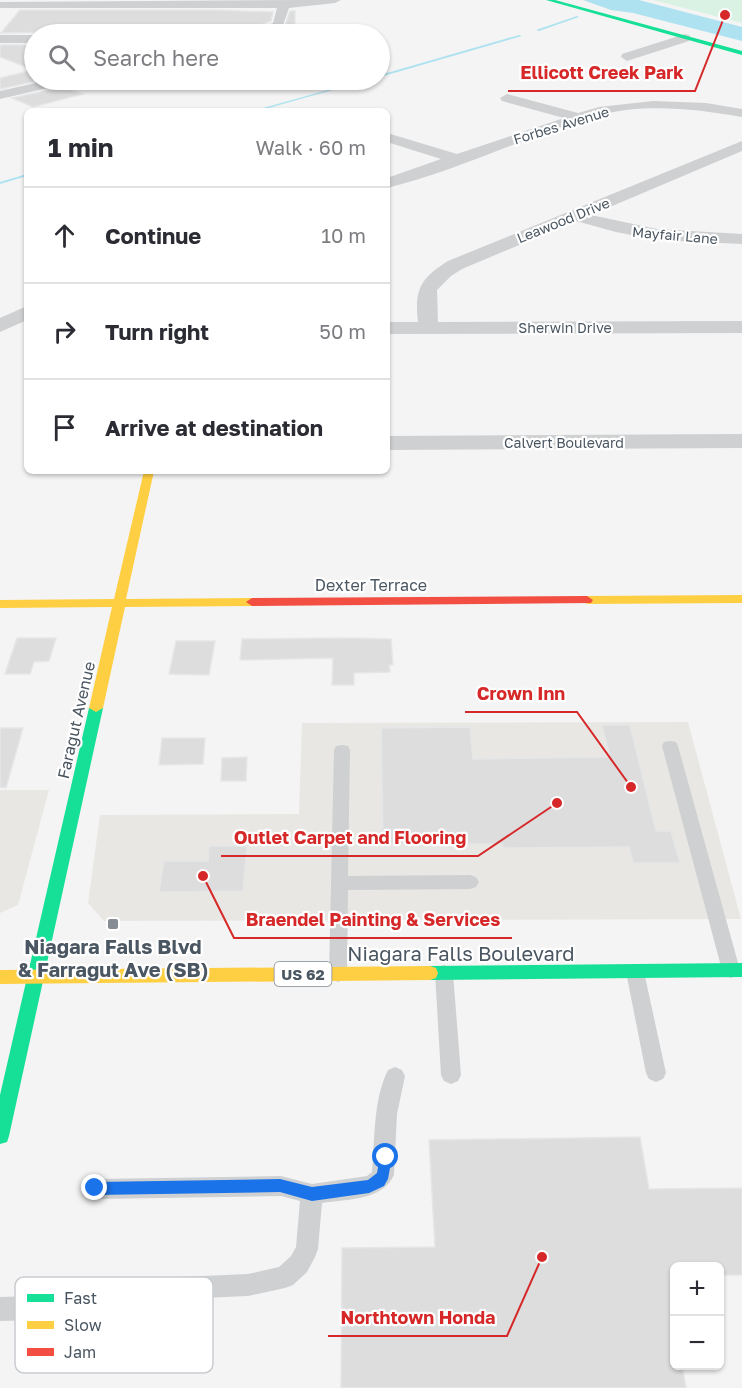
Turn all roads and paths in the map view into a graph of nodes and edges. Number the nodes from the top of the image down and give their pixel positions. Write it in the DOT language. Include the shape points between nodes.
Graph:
graph roads {
  1 [pos="335,0"];
  2 [pos="549,0"];
  3 [pos="144,3"];
  4 [pos="0,5"];
  5 [pos="284,5"];
  6 [pos="278,24"];
  7 [pos="685,38"];
  8 [pos="0,39"];
  9 [pos="24,39"];
  10 [pos="742,53"];
  11 [pos="627,57"];
  12 [pos="24,89"];
  13 [pos="0,95"];
  14 [pos="507,98"];
  15 [pos="742,113"];
  16 [pos="576,117"];
  17 [pos="390,138"];
  18 [pos="742,146"];
  19 [pos="456,159"];
  20 [pos="390,182"];
  21 [pos="575,215"];
  22 [pos="742,239"];
  23 [pos="24,314"];
  24 [pos="0,326"];
  25 [pos="742,327"];
  26 [pos="390,328"];
  27 [pos="429,328"];
  28 [pos="742,441"];
  29 [pos="390,443"];
  30 [pos="148,474"];
  31 [pos="742,598"];
  32 [pos="119,603"];
  33 [pos="0,604"];
  34 [pos="670,746"];
  35 [pos="342,750"];
  36 [pos="471,882"];
  37 [pos="340,883"];
  38 [pos="736,970"];
  39 [pos="635,972"];
  40 [pos="444,973"];
  41 [pos="338,974"];
  42 [pos="0,976"];
  43 [pos="37,976"];
  44 [pos="656,1073"];
  45 [pos="451,1075"];
  46 [pos="395,1076"];
  47 [pos="0,1136"];
  48 [pos="95,1188"];
  49 [pos="312,1194"];
  50 [pos="213,1287"];
  51 [pos="0,1309"];
  52 [pos="15,1309"];
  1 -- 5 [label="street"];
  2 -- 7 [label="street"];
  3 -- 4 [label="street"];
  3 -- 5 [label="street"];
  5 -- 6 [label="street"];
  7 -- 10 [label="street"];
  7 -- 11 [label="street"];
  8 -- 9 [label="street"];
  12 -- 13 [label="street"];
  14 -- 16 [label="street"];
  15 -- 16 [label="street, Forbes Avenue" via="651,105"];
  16 -- 19 [label="street, Forbes Avenue"];
  17 -- 19 [label="street"];
  18 -- 21 [label="street, Leawood Drive"];
  19 -- 20 [label="street, Forbes Avenue"];
  21 -- 22 [label="street, Mayfair Lane" via="650,235"];
  21 -- 27 [label="street, Leawood Drive" via="442,272 427,288"];
  23 -- 24 [label="street"];
  25 -- 27 [label="street, Sherwin Drive"];
  26 -- 27 [label="street, Sherwin Drive"];
  28 -- 29 [label="street, Calvert Boulevard"];
  30 -- 32 [label="street, Faragut Avenue"];
  31 -- 32 [label="street, Dexter Terrace"];
  32 -- 33 [label="street, Dexter Terrace"];
  32 -- 43 [label="street, Faragut Avenue"];
  34 -- 38 [label="lane"];
  35 -- 37 [label="lane"];
  36 -- 37 [label="lane"];
  37 -- 41 [label="lane"];
  38 -- 39 [label="street, Niagara Falls Boulevard / US 62"];
  39 -- 40 [label="street, Niagara Falls Boulevard / US 62"];
  39 -- 44 [label="lane"];
  40 -- 41 [label="street, Niagara Falls Boulevard / US 62"];
  40 -- 45 [label="lane"];
  41 -- 43 [label="street, Niagara Falls Boulevard / US 62"];
  42 -- 43 [label="street, Niagara Falls Boulevard / US 62"];
  43 -- 47 [label="street, Faragut Avenue"];
  46 -- 49 [label="lane" via="379,1181 369,1186"];
  48 -- 49 [label="lane" via="280,1185"];
  49 -- 50 [label="lane" via="307,1249 299,1264 285,1277 248,1285"];
  51 -- 52 [label="lane"];
}
